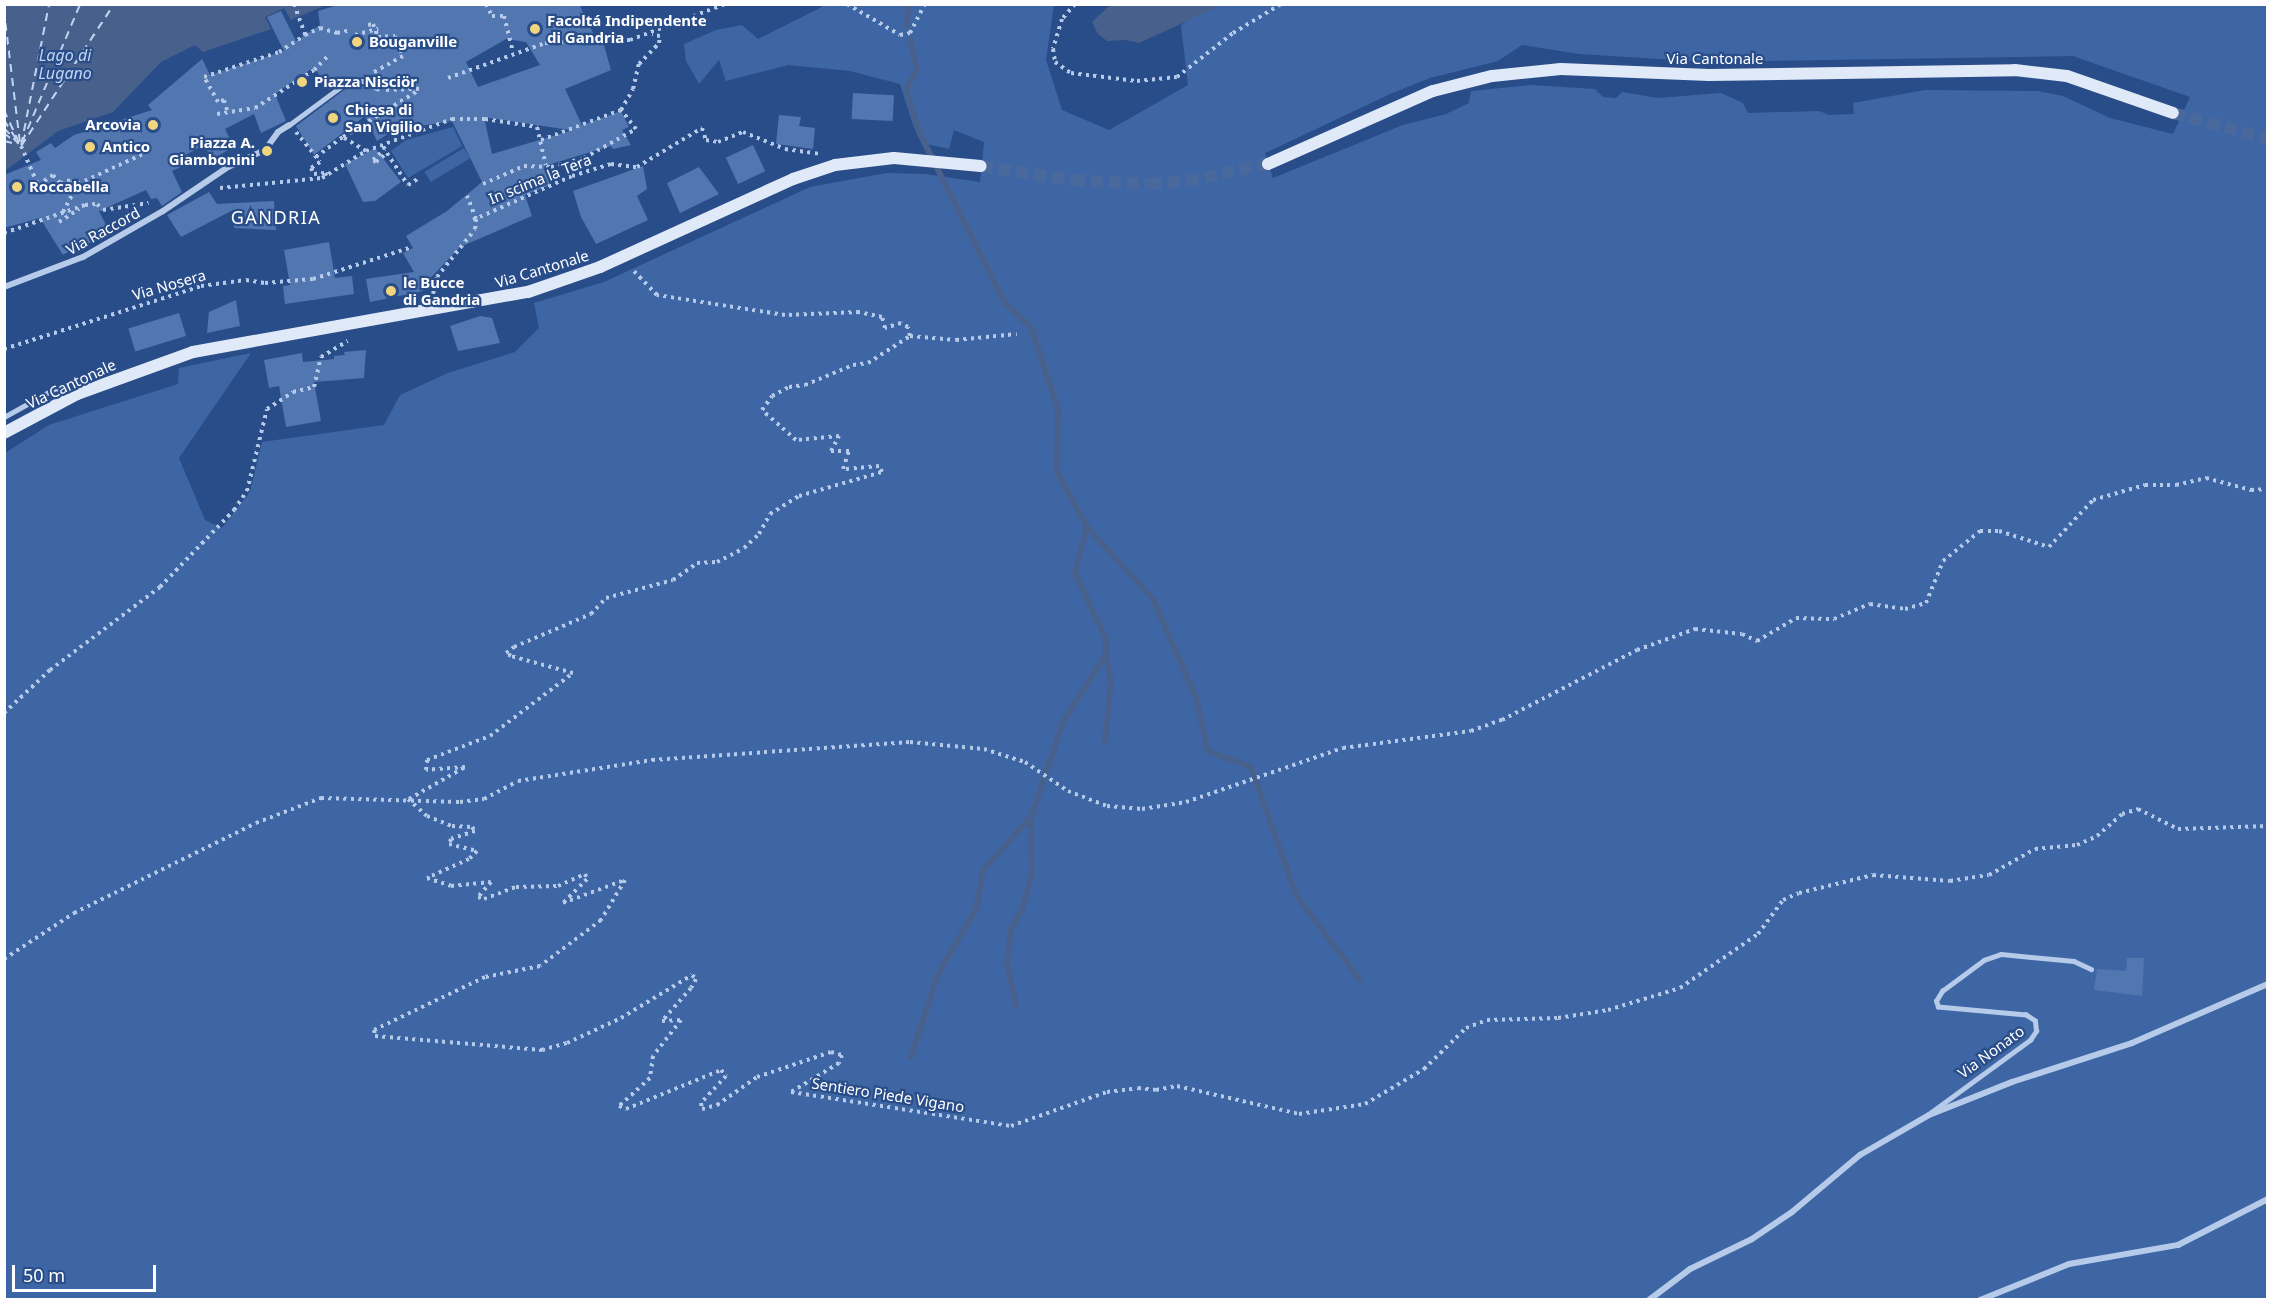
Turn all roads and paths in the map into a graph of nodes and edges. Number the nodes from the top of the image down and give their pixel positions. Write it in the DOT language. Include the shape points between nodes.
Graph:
graph roads {
  1 [pos="294,4"];
  2 [pos="486,4"];
  3 [pos="725,4"];
  4 [pos="847,4"];
  5 [pos="925,4"];
  6 [pos="1075,4"];
  7 [pos="1281,4"];
  8 [pos="368,25"];
  9 [pos="351,30"];
  10 [pos="377,30"];
  11 [pos="305,35"];
  12 [pos="355,35"];
  13 [pos="643,36"];
  14 [pos="513,52"];
  15 [pos="328,56"];
  16 [pos="448,78"];
  17 [pos="377,88"];
  18 [pos="227,110"];
  19 [pos="621,110"];
  20 [pos="2173,113"];
  21 [pos="217,114"];
  22 [pos="290,125"];
  23 [pos="343,137"];
  24 [pos="542,140"];
  25 [pos="382,145"];
  26 [pos="21,146"];
  27 [pos="366,151"];
  28 [pos="145,153"];
  29 [pos="316,157"];
  30 [pos="546,165"];
  31 [pos="835,165"];
  32 [pos="1268,165"];
  33 [pos="981,166"];
  34 [pos="327,176"];
  35 [pos="419,178"];
  36 [pos="78,184"];
  37 [pos="483,184"];
  38 [pos="212,190"];
  39 [pos="467,196"];
  40 [pos="154,202"];
  41 [pos="85,205"];
  42 [pos="63,213"];
  43 [pos="474,219"];
  44 [pos="59,222"];
  45 [pos="4,233"];
  46 [pos="412,247"];
  47 [pos="620,272"];
  48 [pos="4,286"];
  49 [pos="423,296"];
  50 [pos="1017,334"];
  51 [pos="910,336"];
  52 [pos="358,338"];
  53 [pos="4,349"];
  54 [pos="77,394"];
  55 [pos="4,417"];
  56 [pos="4,434"];
  57 [pos="2268,489"];
  58 [pos="4,714"];
  59 [pos="408,799"];
  60 [pos="2268,826"];
  61 [pos="4,959"];
  62 [pos="2091,969"];
  63 [pos="2268,984"];
  64 [pos="1929,1115"];
  65 [pos="2268,1199"];
  66 [pos="1649,1299"];
  67 [pos="1980,1299"];
  1 -- 11 [label="path"];
  2 -- 14 [label="path" via="492,16 504,16"];
  3 -- 13 [label="path"];
  4 -- 5 [label="path" via="900,35 910,33"];
  6 -- 7 [label="path" via="1062,19 1054,44 1055,62 1071,73 1137,81 1177,77 1233,33"];
  8 -- 10 [label="path" via="374,24"];
  9 -- 11 [label="path" via="337,33 320,28"];
  10 -- 12 [label="path"];
  10 -- 17 [label="path" via="378,37 394,36 403,56 372,70 371,78"];
  11 -- 18 [label="path" via="279,52 204,77 218,102 224,99"];
  13 -- 14 [label="path" via="630,40 569,40"];
  13 -- 19 [label="path" via="655,34 660,40 639,64 633,89"];
  14 -- 16 [label="path"];
  15 -- 18 [label="path" via="314,70 255,108"];
  17 -- 22 [label="lane" via="363,81 346,83"];
  17 -- 23 [label="path" via="420,90"];
  18 -- 21 [label="path"];
  19 -- 24 [label="path"];
  19 -- 30 [label="path" via="636,129 584,158"];
  20 -- 32 [label="main road, Via Cantonale" via="2067,76 2015,69 1709,75 1561,69 1492,76 1433,91"];
  22 -- 29 [label="path"];
  22 -- 48 [label="street, Via Raccord" via="278,132 265,150 205,181 163,211 83,257"];
  23 -- 27 [label="path"];
  23 -- 29 [label="path"];
  24 -- 25 [label="path" via="537,127 485,119 452,119"];
  24 -- 30 [label="path"];
  25 -- 27 [label="path"];
  25 -- 35 [label="path" via="385,149 373,160 375,163 387,153 408,185"];
  26 -- 36 [label="path" via="38,185 53,175 60,183 71,180"];
  27 -- 34 [label="path"];
  28 -- 36 [label="path"];
  29 -- 34 [label="path" via="320,162 311,168 314,174"];
  30 -- 37 [label="path" via="516,168"];
  31 -- 33 [label="main road, Via Cantonale" via="915,158"];
  31 -- 43 [label="path, In scima la Tera" via="816,151 785,149 743,132 718,142 706,140 702,128 637,167 611,164 572,176"];
  31 -- 54 [label="main road, Via Cantonale" via="793,179 600,267 528,292 231,343 161,362"];
  34 -- 38 [label="path"];
  36 -- 42 [label="path"];
  39 -- 43 [label="path"];
  40 -- 41 [label="path" via="103,210 97,204"];
  41 -- 42 [label="path"];
  41 -- 44 [label="path"];
  42 -- 45 [label="path"];
  43 -- 49 [label="path, In scima la Tera" via="469,240 437,277 433,294"];
  46 -- 53 [label="path, Via Nosera" via="313,279 265,283 246,280 201,286"];
  47 -- 51 [label="path" via="632,267 657,295 785,315 858,312 882,317 885,328 904,324"];
  50 -- 51 [label="path" via="956,340"];
  51 -- 59 [label="path" via="868,363 789,387 772,396 762,410 796,440 839,436 831,452 849,451 843,469 879,466 882,472 799,496 770,514 759,534 744,548 717,562 697,563 673,580 606,598 591,614 514,647 506,653 572,671 572,675 490,736 427,760 426,770 465,767"];
  52 -- 58 [label="path" via="321,357 314,387 293,392 267,408 247,490 234,510 160,588 50,670"];
  54 -- 55 [label="lane" via="56,388"];
  54 -- 56 [label="main road, Via Cantonale"];
  57 -- 59 [label="path" via="2251,490 2206,478 2176,485 2145,485 2093,500 2049,547 1999,531 1980,531 1943,561 1926,603 1905,609 1870,604 1834,619 1796,618 1758,641 1742,634 1695,629 1637,650 1502,720 1471,731 1343,748 1186,802 1142,809 1107,806 1068,791 1025,762 984,748 910,742 652,760 518,781 484,799"];
  59 -- 60 [label="path, Sentiero Piede Vigano" via="427,816 452,826 472,827 475,831 451,839 449,844 477,851 469,859 427,878 451,886 491,882 478,897 483,899 516,888 558,886 585,874 587,879 563,903 625,880 601,920 540,966 485,977 374,1030 375,1036 542,1050 621,1018 692,975 696,979 691,988 662,1021 681,1020 653,1056 650,1078 619,1106 626,1109 721,1070 726,1076 701,1103 702,1109 717,1105 757,1077 831,1052 842,1054 838,1063 791,1092 1011,1126 1107,1092 1138,1088 1177,1086 1299,1114 1365,1104 1424,1069 1466,1028 1487,1020 1558,1018 1608,1011 1680,988 1758,934 1783,900 1799,893 1873,875 1950,880 1989,875 2035,849 2076,845 2097,836 2122,814 2138,809 2178,828"];
  59 -- 61 [label="path" via="321,798 280,812 74,913"];
  62 -- 64 [label="lane, Via Nonato" via="2074,961 2001,954 1984,960 1942,991 1936,1001 1938,1007 2026,1015 2035,1021 2036,1031 2030,1040"];
  63 -- 64 [label="street, Via Nonato" via="2132,1043 2012,1082"];
  64 -- 66 [label="street, Via Nonato" via="1860,1155 1792,1212 1752,1239 1690,1269"];
  65 -- 67 [label="street" via="2178,1245 2068,1264"];
}
